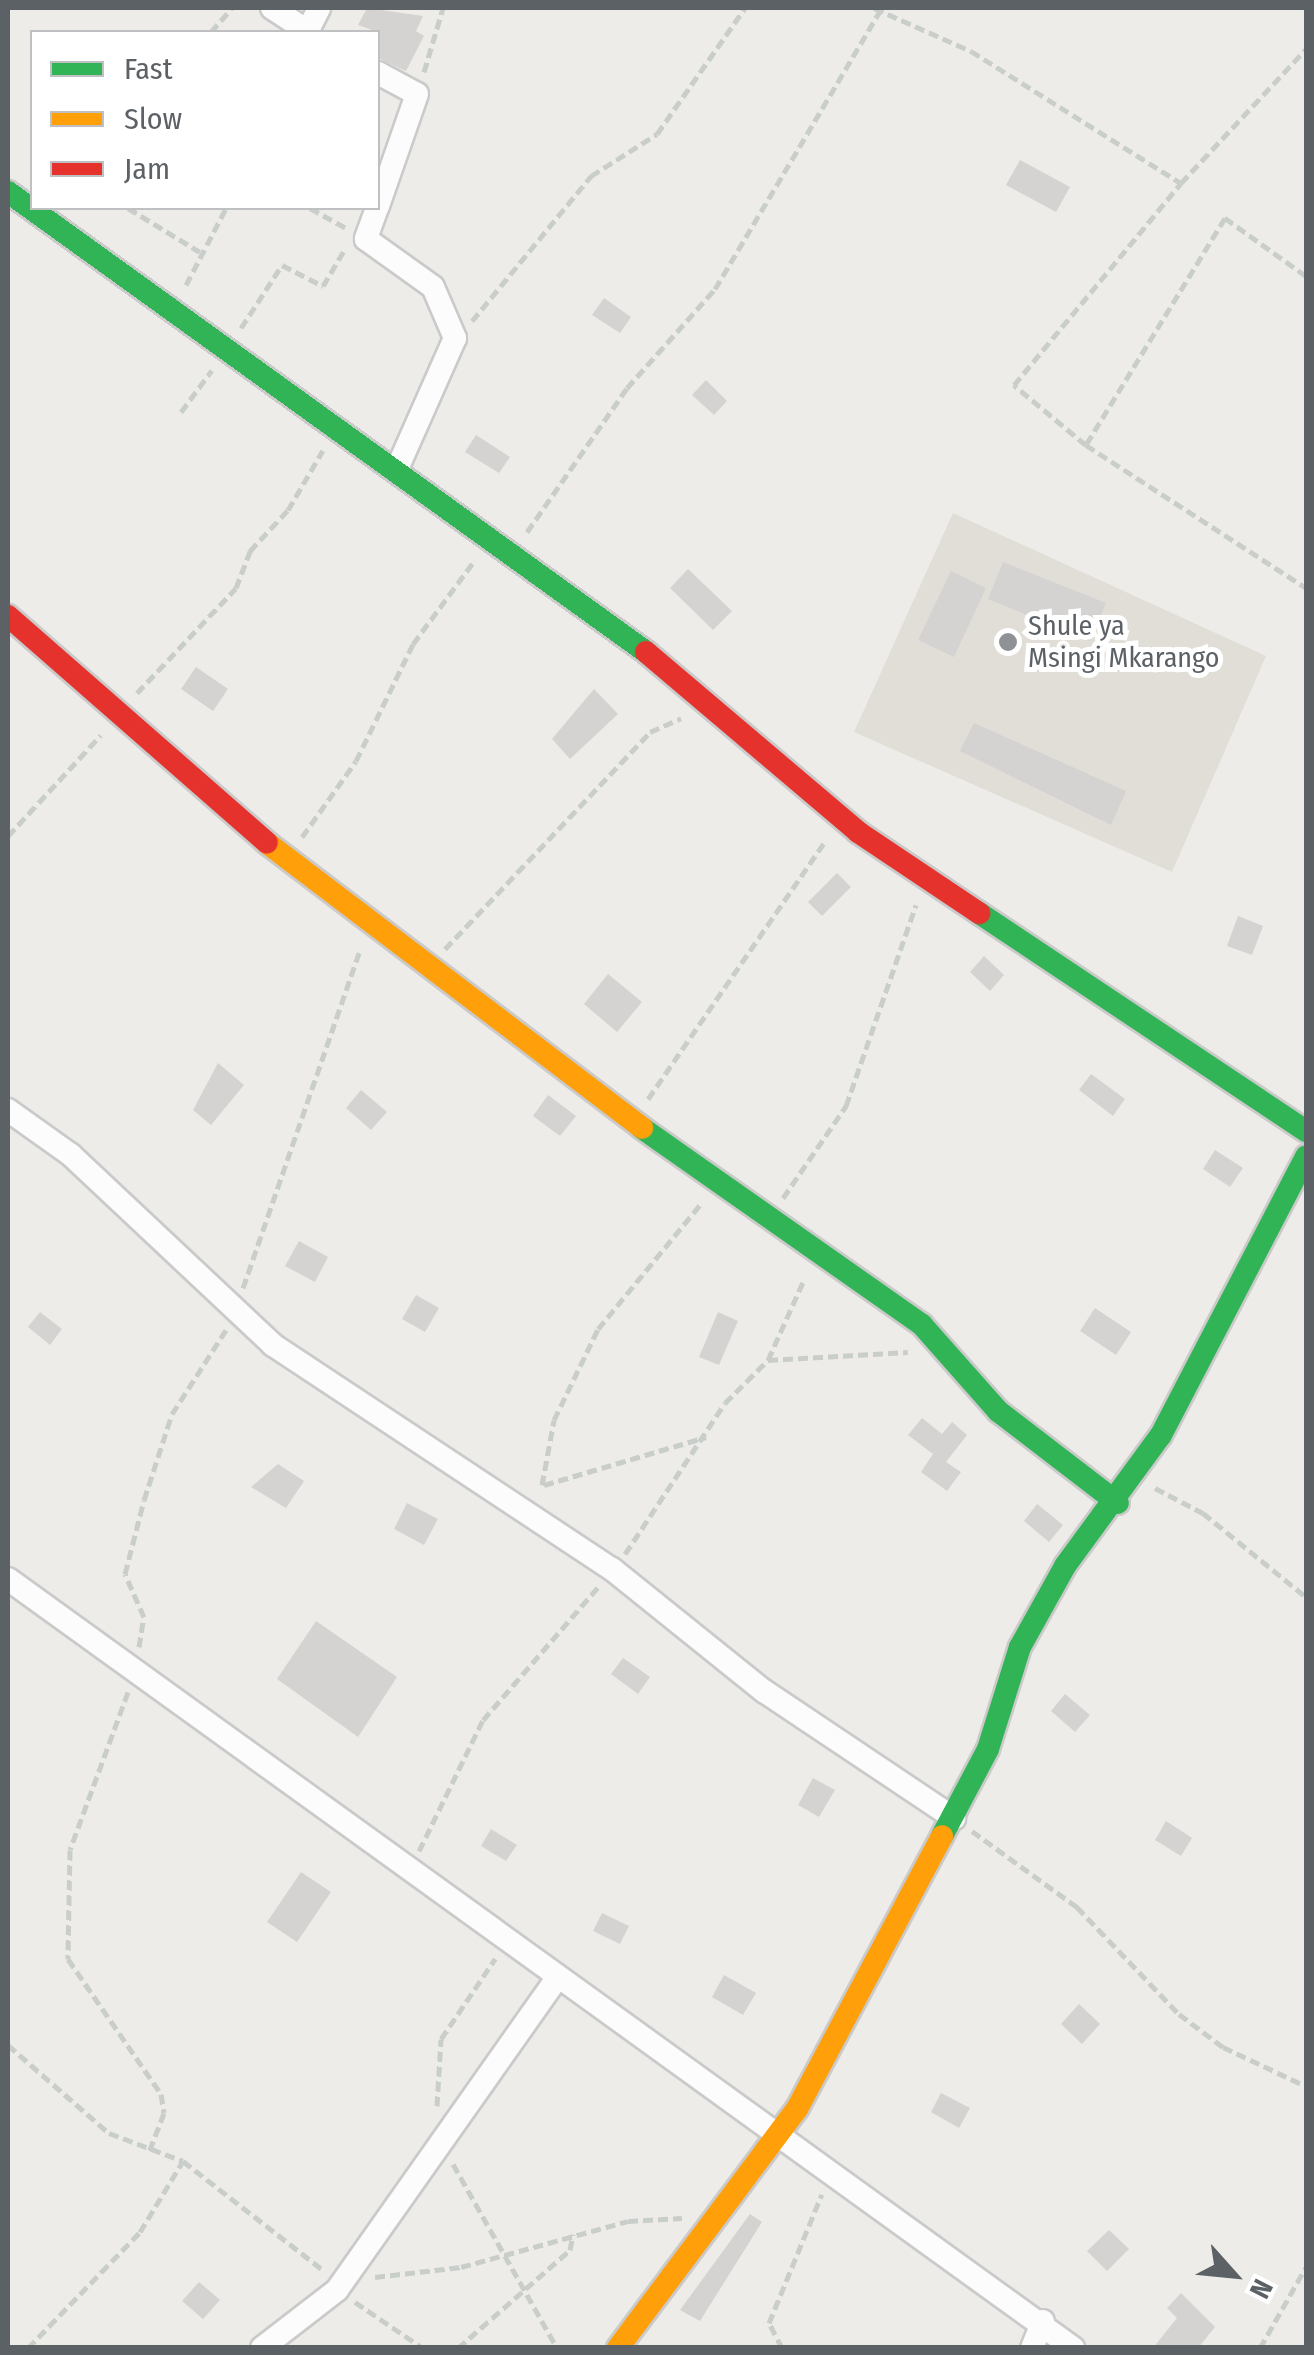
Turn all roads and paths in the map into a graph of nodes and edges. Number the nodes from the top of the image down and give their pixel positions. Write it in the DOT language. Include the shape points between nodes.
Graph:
graph roads {
  1 [pos="232,8"];
  2 [pos="272,8"];
  3 [pos="443,8"];
  4 [pos="745,8"];
  5 [pos="879,8"];
  6 [pos="213,30"];
  7 [pos="305,30"];
  8 [pos="1306,50"];
  9 [pos="380,74"];
  10 [pos="417,94"];
  11 [pos="1180,182"];
  12 [pos="8,192"];
  13 [pos="380,199"];
  14 [pos="30,207"];
  15 [pos="34,210"];
  16 [pos="131,210"];
  17 [pos="225,210"];
  18 [pos="314,210"];
  19 [pos="376,210"];
  20 [pos="366,239"];
  21 [pos="200,252"];
  22 [pos="1306,276"];
  23 [pos="176,310"];
  24 [pos="455,338"];
  25 [pos="228,348"];
  26 [pos="181,412"];
  27 [pos="338,427"];
  28 [pos="1086,445"];
  29 [pos="397,470"];
  30 [pos="500,544"];
  31 [pos="1306,588"];
  32 [pos="8,616"];
  33 [pos="707,708"];
  34 [pos="117,715"];
  35 [pos="841,818"];
  36 [pos="8,836"];
  37 [pos="288,863"];
  38 [pos="926,874"];
  39 [pos="369,922"];
  40 [pos="432,966"];
  41 [pos="8,1110"];
  42 [pos="635,1120"];
  43 [pos="1306,1132"];
  44 [pos="1306,1156"];
  45 [pos="720,1185"];
  46 [pos="767,1221"];
  47 [pos="800,1242"];
  48 [pos="235,1310"];
  49 [pos="916,1355"];
  50 [pos="768,1360"];
  51 [pos="708,1436"];
  52 [pos="1134,1477"];
  53 [pos="542,1485"];
  54 [pos="503,1497"];
  55 [pos="1118,1503"];
  56 [pos="612,1569"];
  57 [pos="8,1580"];
  58 [pos="1306,1598"];
  59 [pos="135,1674"];
  60 [pos="954,1818"];
  61 [pos="415,1880"];
  62 [pos="506,1944"];
  63 [pos="556,1980"];
  64 [pos="8,2044"];
  65 [pos="1306,2086"];
  66 [pos="776,2136"];
  67 [pos="445,2137"];
  68 [pos="149,2152"];
  69 [pos="183,2161"];
  70 [pos="831,2173"];
  71 [pos="709,2225"];
  72 [pos="573,2234"];
  73 [pos="509,2257"];
  74 [pos="1306,2267"];
  75 [pos="341,2284"];
  76 [pos="528,2289"];
  77 [pos="1043,2321"];
  78 [pos="28,2348"];
  79 [pos="262,2348"];
  80 [pos="423,2348"];
  81 [pos="458,2348"];
  82 [pos="558,2348"];
  83 [pos="618,2348"];
  84 [pos="782,2348"];
  85 [pos="1032,2348"];
  86 [pos="1072,2348"];
  87 [pos="1260,2348"];
  1 -- 6 [label="path"];
  2 -- 7 [label="street"];
  3 -- 10 [label="path"];
  4 -- 24 [label="path" via="657,134 591,176 531,259"];
  5 -- 11 [label="path" via="1016,77"];
  5 -- 30 [label="path" via="715,289 627,388 536,523"];
  8 -- 11 [label="path"];
  9 -- 10 [label="street"];
  10 -- 13 [label="street"];
  11 -- 28 [label="path" via="1014,384"];
  12 -- 14 [label="street"];
  15 -- 23 [label="street"];
  16 -- 21 [label="path"];
  17 -- 21 [label="path"];
  18 -- 20 [label="path"];
  19 -- 20 [label="street"];
  20 -- 24 [label="street" via="432,287"];
  20 -- 25 [label="path" via="345,249 323,286 282,266"];
  21 -- 23 [label="path"];
  22 -- 28 [label="path" via="1225,218"];
  23 -- 25 [label="street"];
  24 -- 29 [label="street"];
  25 -- 26 [label="path"];
  25 -- 27 [label="street"];
  27 -- 29 [label="street"];
  27 -- 34 [label="path" via="288,510 250,551 236,588"];
  28 -- 31 [label="path"];
  29 -- 30 [label="street"];
  30 -- 33 [label="street"];
  30 -- 37 [label="path" via="413,644 356,761"];
  32 -- 34 [label="street"];
  33 -- 35 [label="street"];
  33 -- 40 [label="path" via="650,732"];
  34 -- 36 [label="path"];
  34 -- 37 [label="street"];
  35 -- 38 [label="street"];
  35 -- 42 [label="path"];
  37 -- 39 [label="street"];
  38 -- 43 [label="street"];
  38 -- 46 [label="path" via="846,1106"];
  39 -- 40 [label="street"];
  39 -- 48 [label="path"];
  40 -- 42 [label="street"];
  41 -- 48 [label="street" via="71,1156"];
  42 -- 45 [label="street"];
  44 -- 52 [label="street"];
  45 -- 46 [label="street"];
  45 -- 53 [label="path" via="598,1329 554,1420"];
  46 -- 47 [label="street"];
  47 -- 50 [label="path" via="804,1280"];
  47 -- 55 [label="street" via="922,1325 998,1411"];
  48 -- 54 [label="street" via="273,1345"];
  48 -- 59 [label="path" via="172,1414 144,1500 125,1574 144,1617"];
  49 -- 50 [label="path" via="899,1348"];
  50 -- 51 [label="path" via="725,1403"];
  51 -- 53 [label="path"];
  51 -- 56 [label="path"];
  52 -- 55 [label="street"];
  52 -- 58 [label="path" via="1203,1513"];
  53 -- 54 [label="path"];
  54 -- 56 [label="street"];
  55 -- 60 [label="street" via="1065,1566 1020,1647 988,1749"];
  56 -- 60 [label="street" via="764,1691"];
  56 -- 61 [label="path" via="483,1720 422,1834"];
  57 -- 59 [label="street"];
  59 -- 61 [label="street"];
  59 -- 68 [label="path" via="83,1801 66,1921 68,1959 161,2094 164,2113"];
  60 -- 65 [label="path" via="1077,1906 1179,2014 1223,2047"];
  60 -- 66 [label="street"];
  61 -- 62 [label="street"];
  62 -- 63 [label="street"];
  62 -- 67 [label="path" via="441,2039 435,2081"];
  63 -- 66 [label="street"];
  63 -- 67 [label="street"];
  64 -- 68 [label="path" via="110,2133"];
  66 -- 70 [label="street"];
  66 -- 71 [label="street"];
  67 -- 73 [label="path" via="456,2176"];
  67 -- 75 [label="street"];
  68 -- 69 [label="path"];
  69 -- 75 [label="path" via="312,2254"];
  69 -- 78 [label="path" via="140,2232"];
  70 -- 77 [label="street"];
  70 -- 84 [label="path" via="770,2324"];
  71 -- 72 [label="path" via="676,2217"];
  71 -- 83 [label="street"];
  72 -- 73 [label="path"];
  72 -- 76 [label="path" via="570,2250"];
  73 -- 75 [label="path"];
  73 -- 76 [label="path"];
  74 -- 87 [label="path"];
  75 -- 79 [label="street"];
  75 -- 80 [label="path"];
  76 -- 81 [label="path"];
  76 -- 82 [label="path"];
  77 -- 85 [label="street"];
  77 -- 86 [label="street"];
}
